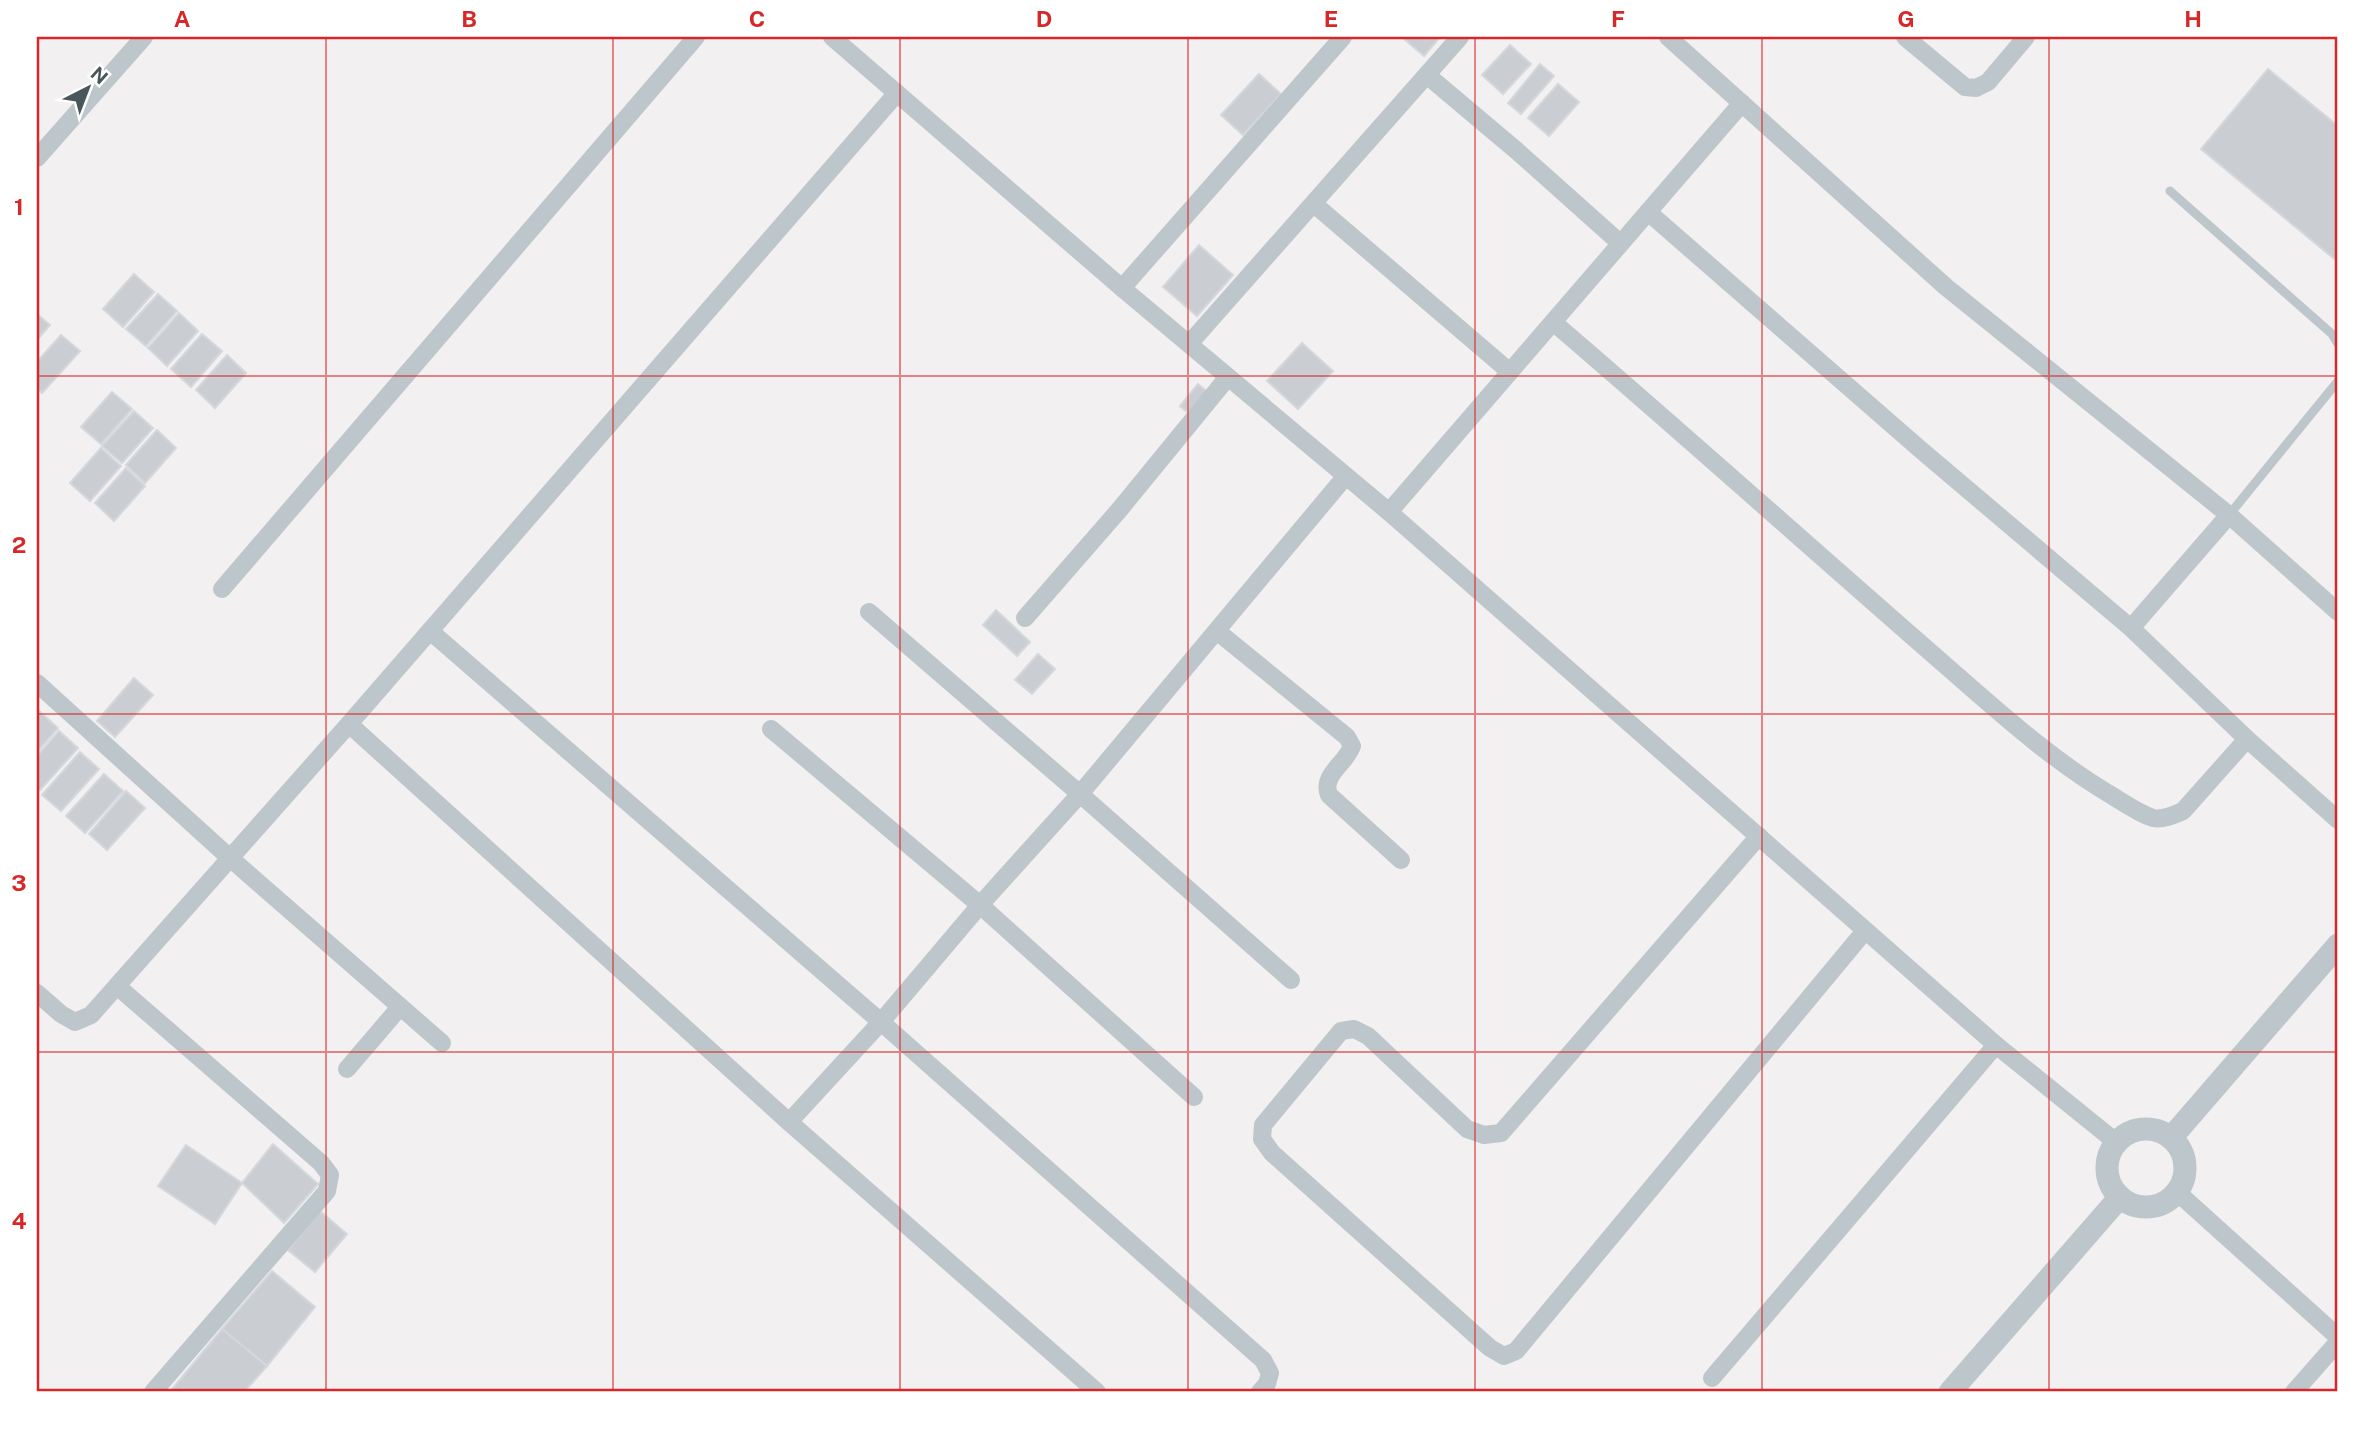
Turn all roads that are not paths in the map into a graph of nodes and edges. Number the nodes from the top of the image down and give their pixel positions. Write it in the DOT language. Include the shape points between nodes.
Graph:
graph roads {
  1 [pos="144,37"];
  2 [pos="696,37"];
  3 [pos="832,37"];
  4 [pos="1343,37"];
  5 [pos="1460,37"];
  6 [pos="1668,37"];
  7 [pos="1905,37"];
  8 [pos="2025,37"];
  9 [pos="1427,76"];
  10 [pos="897,93"];
  11 [pos="1742,103"];
  12 [pos="37,158"];
  13 [pos="2170,191"];
  14 [pos="1314,204"];
  15 [pos="1647,212"];
  16 [pos="1620,243"];
  17 [pos="1122,288"];
  18 [pos="1553,323"];
  19 [pos="1189,344"];
  20 [pos="2338,344"];
  21 [pos="1510,372"];
  22 [pos="1228,377"];
  23 [pos="2338,381"];
  24 [pos="1345,477"];
  25 [pos="1389,512"];
  26 [pos="2229,515"];
  27 [pos="222,589"];
  28 [pos="2338,611"];
  29 [pos="869,612"];
  30 [pos="1025,618"];
  31 [pos="2132,628"];
  32 [pos="430,631"];
  33 [pos="1218,632"];
  34 [pos="37,683"];
  35 [pos="349,724"];
  36 [pos="771,729"];
  37 [pos="2247,739"];
  38 [pos="1080,794"];
  39 [pos="2338,820"];
  40 [pos="1759,836"];
  41 [pos="230,858"];
  42 [pos="1401,860"];
  43 [pos="980,905"];
  44 [pos="1864,932"];
  45 [pos="2338,945"];
  46 [pos="1291,980"];
  47 [pos="117,986"];
  48 [pos="37,993"];
  49 [pos="400,1007"];
  50 [pos="881,1022"];
  51 [pos="442,1043"];
  52 [pos="1996,1045"];
  53 [pos="347,1069"];
  54 [pos="1194,1097"];
  55 [pos="789,1122"];
  56 [pos="2171,1138"];
  57 [pos="2116,1142"];
  58 [pos="2177,1192"];
  59 [pos="2120,1197"];
  60 [pos="2338,1340"];
  61 [pos="1712,1378"];
  62 [pos="153,1392"];
  63 [pos="1097,1392"];
  64 [pos="1260,1392"];
  65 [pos="1951,1392"];
  66 [pos="2294,1392"];
  1 -- 12 [label="street"];
  2 -- 27 [label="street"];
  3 -- 10 [label="street"];
  4 -- 17 [label="street"];
  5 -- 9 [label="street"];
  6 -- 11 [label="street"];
  7 -- 8 [label="street" via="1965,88 1988,82"];
  9 -- 14 [label="street"];
  9 -- 16 [label="street"];
  10 -- 17 [label="street"];
  10 -- 32 [label="street"];
  11 -- 15 [label="street"];
  11 -- 26 [label="street" via="1946,287"];
  13 -- 20 [label="lane"];
  14 -- 19 [label="street"];
  14 -- 21 [label="street"];
  15 -- 16 [label="street"];
  15 -- 31 [label="street"];
  16 -- 18 [label="street"];
  17 -- 19 [label="street"];
  18 -- 21 [label="street"];
  18 -- 37 [label="street" via="1974,690 2087,782 2143,814 2157,819 2172,816 2183,811"];
  19 -- 22 [label="street"];
  21 -- 25 [label="street"];
  22 -- 24 [label="street"];
  22 -- 30 [label="street"];
  23 -- 26 [label="lane"];
  24 -- 25 [label="street"];
  24 -- 33 [label="street"];
  25 -- 40 [label="street"];
  26 -- 28 [label="street"];
  26 -- 31 [label="street"];
  29 -- 38 [label="street"];
  31 -- 37 [label="street"];
  32 -- 35 [label="street"];
  32 -- 50 [label="street"];
  33 -- 38 [label="street"];
  33 -- 42 [label="street" via="1347,737 1352,746 1327,780 1329,795"];
  34 -- 41 [label="street"];
  35 -- 41 [label="street"];
  35 -- 55 [label="street"];
  36 -- 43 [label="street"];
  37 -- 39 [label="street"];
  38 -- 43 [label="street"];
  38 -- 46 [label="street"];
  40 -- 44 [label="street"];
  40 -- 44 [label="street" via="1501,1133 1484,1135 1467,1129 1368,1036 1354,1029 1341,1031 1263,1125 1262,1139 1292,1172 1504,1356 1516,1351"];
  41 -- 47 [label="street"];
  41 -- 49 [label="street"];
  43 -- 50 [label="street"];
  43 -- 54 [label="street"];
  44 -- 52 [label="street"];
  45 -- 56 [label="street"];
  47 -- 48 [label="street" via="91,1015 75,1022"];
  47 -- 62 [label="street" via="330,1175 327,1191"];
  49 -- 51 [label="street"];
  49 -- 53 [label="street"];
  50 -- 55 [label="street"];
  50 -- 64 [label="street" via="1263,1360 1270,1373"];
  52 -- 57 [label="street"];
  52 -- 61 [label="street"];
  55 -- 63 [label="street"];
  56 -- 57 [label="street" via="2137,1129"];
  56 -- 58 [label="street" via="2184,1158 2183,1182"];
  57 -- 59 [label="street" via="2106,1164 2112,1188"];
  58 -- 59 [label="street" via="2156,1206 2131,1204"];
  58 -- 60 [label="street"];
  59 -- 65 [label="street"];
  60 -- 66 [label="street"];
}
